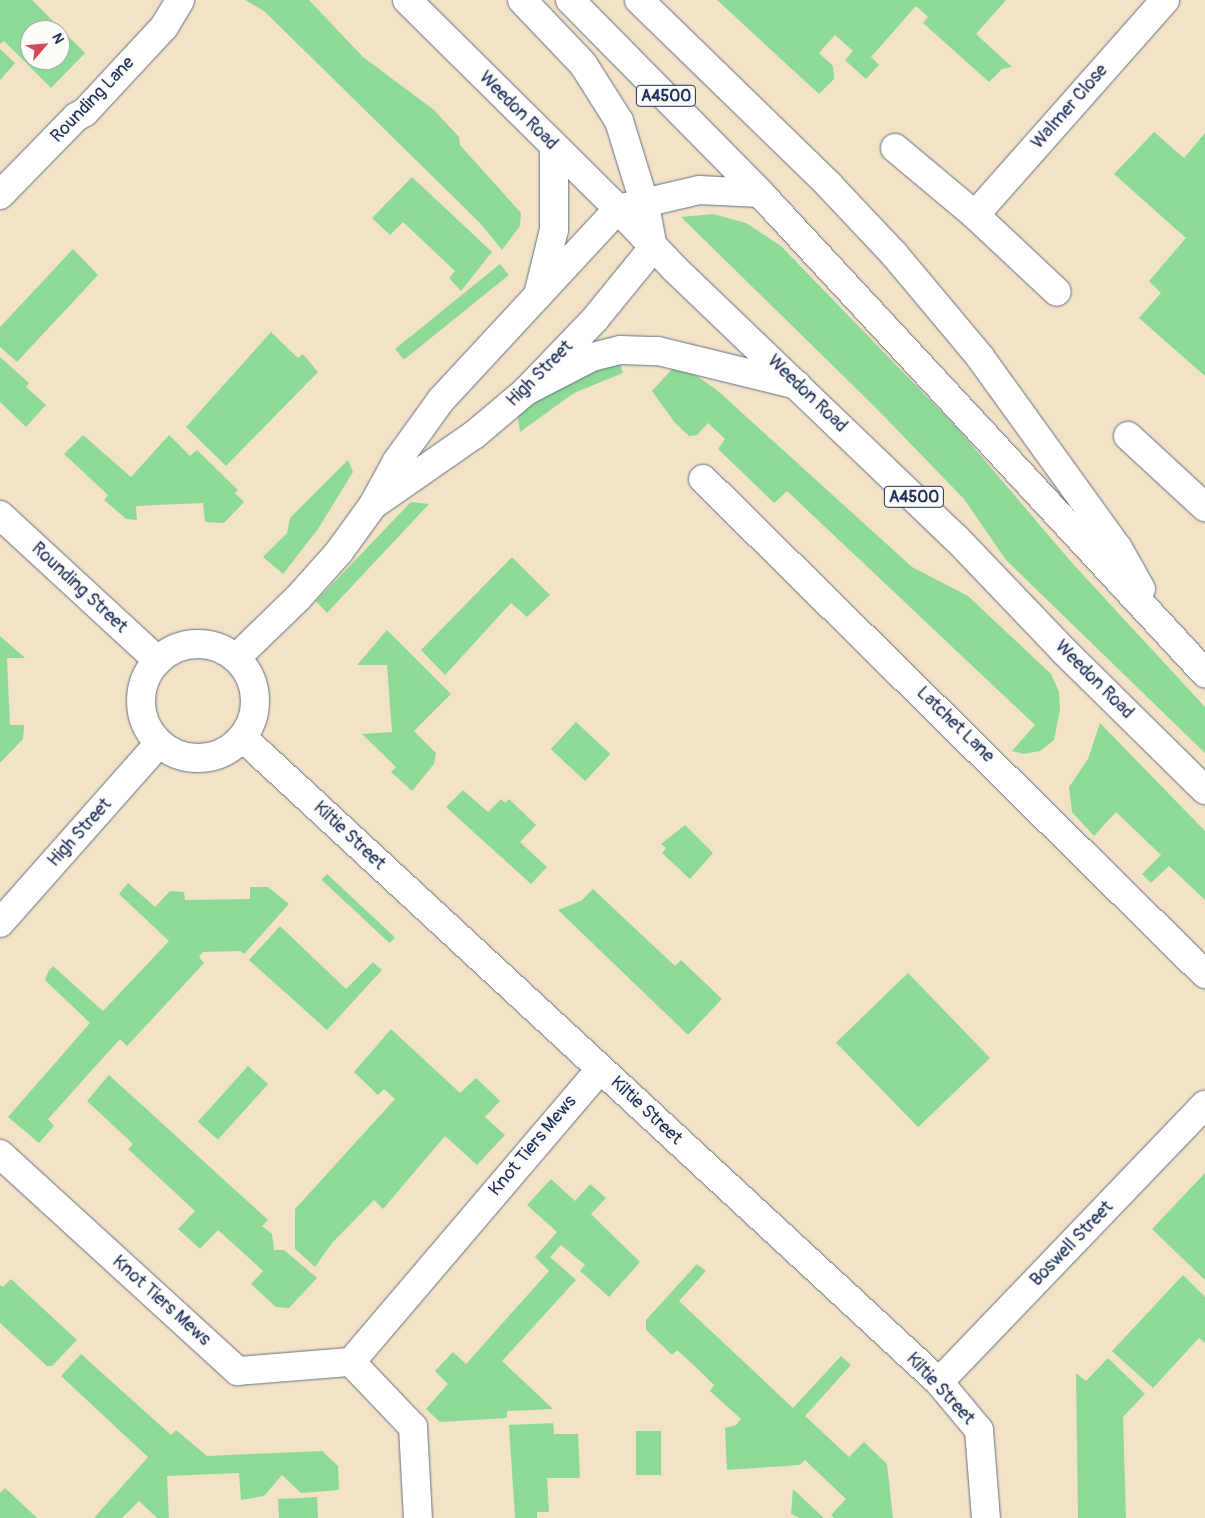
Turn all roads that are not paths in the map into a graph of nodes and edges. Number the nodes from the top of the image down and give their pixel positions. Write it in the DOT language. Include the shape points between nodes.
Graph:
graph roads {
  1 [pos="180,0"];
  2 [pos="407,0"];
  3 [pos="522,0"];
  4 [pos="570,0"];
  5 [pos="639,0"];
  6 [pos="1165,0"];
  7 [pos="554,147"];
  8 [pos="895,148"];
  9 [pos="760,194"];
  10 [pos="0,195"];
  11 [pos="645,205"];
  12 [pos="618,209"];
  13 [pos="975,215"];
  14 [pos="653,248"];
  15 [pos="1057,292"];
  16 [pos="538,295"];
  17 [pos="800,386"];
  18 [pos="526,391"];
  19 [pos="1128,436"];
  20 [pos="703,479"];
  21 [pos="372,505"];
  22 [pos="1205,507"];
  23 [pos="0,516"];
  24 [pos="1166,631"];
  25 [pos="236,658"];
  26 [pos="158,661"];
  27 [pos="1205,673"];
  28 [pos="242,737"];
  29 [pos="159,743"];
  30 [pos="1205,790"];
  31 [pos="0,923"];
  32 [pos="1205,974"];
  33 [pos="600,1069"];
  34 [pos="1205,1105"];
  35 [pos="0,1154"];
  36 [pos="351,1362"];
  37 [pos="939,1382"];
  38 [pos="418,1518"];
  39 [pos="986,1518"];
  1 -- 10 [label="main road, Rounding Lane" via="164,27 85,112 76,117"];
  2 -- 7 [label="main road, Weedon Road / A4500"];
  3 -- 11 [label="main road" via="583,64 619,121"];
  4 -- 9 [label="main road, A4500"];
  5 -- 24 [label="main road" via="894,254 980,357 1070,481 1118,548"];
  6 -- 13 [label="main road, Walmer Close"];
  7 -- 12 [label="main road, Weedon Road / A4500"];
  7 -- 16 [label="main road" via="554,230"];
  8 -- 13 [label="main road"];
  9 -- 11 [label="main road" via="699,190"];
  9 -- 24 [label="main road, A4500"];
  11 -- 12 [label="main road"];
  11 -- 14 [label="main road"];
  12 -- 14 [label="main road, Weedon Road / A4500"];
  12 -- 16 [label="main road, High Street"];
  13 -- 15 [label="main road"];
  14 -- 17 [label="main road, Weedon Road / A4500"];
  14 -- 18 [label="main road, High Street" via="595,319"];
  16 -- 21 [label="main road, High Street" via="440,400 397,461"];
  17 -- 18 [label="main road" via="658,351 620,350 592,357"];
  17 -- 30 [label="main road, Weedon Road / A4500" via="956,538 1064,651"];
  18 -- 21 [label="main road, High Street" via="474,435"];
  19 -- 22 [label="main road"];
  20 -- 32 [label="main road, Latchet Lane"];
  21 -- 25 [label="main road, High Street" via="316,579"];
  23 -- 26 [label="main road, Rounding Street"];
  24 -- 27 [label="main road, A4500"];
  25 -- 26 [label="main road" via="204,644 171,650"];
  25 -- 28 [label="main road" via="253,688 255,705"];
  26 -- 29 [label="main road" via="144,684 141,712"];
  28 -- 29 [label="main road" via="229,749 211,757 193,758 175,753"];
  28 -- 33 [label="main road, Kiltie Street"];
  29 -- 31 [label="main road, High Street"];
  33 -- 36 [label="main road, Knot Tiers Mews"];
  33 -- 37 [label="main road, Kiltie Street"];
  34 -- 37 [label="main road, Boswell Street"];
  35 -- 36 [label="main road, Knot Tiers Mews" via="238,1371"];
  36 -- 38 [label="main road" via="414,1427"];
  37 -- 39 [label="main road, Kiltie Street" via="979,1430"];
}
